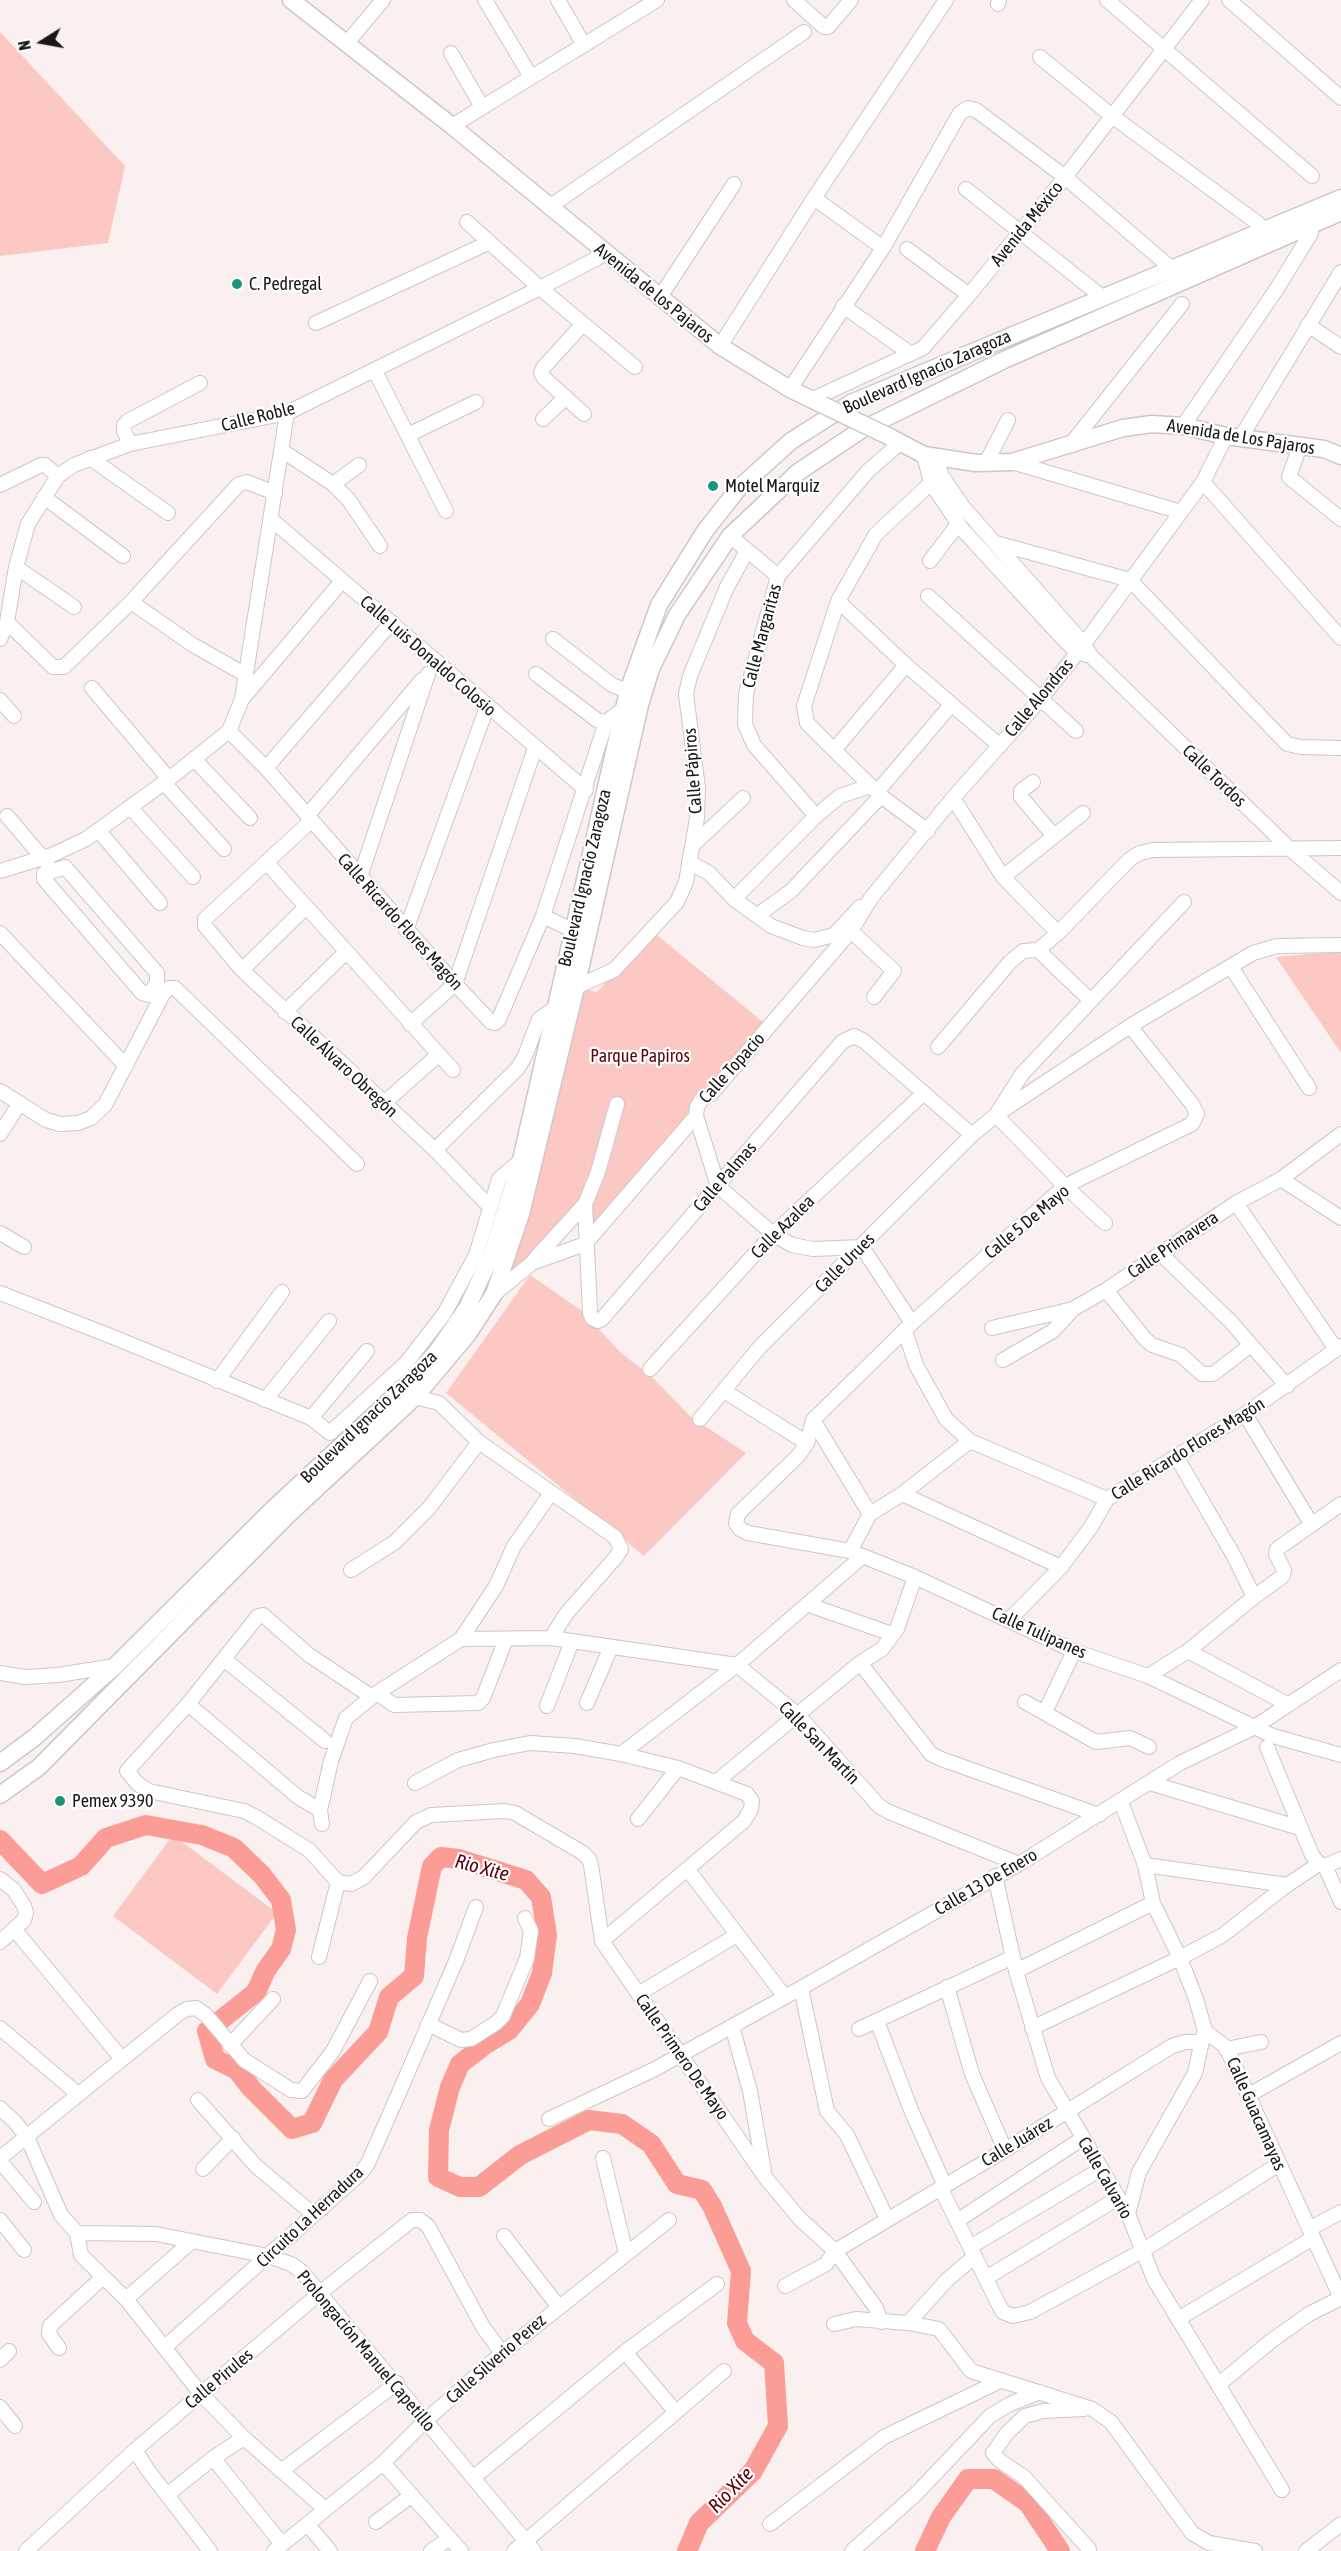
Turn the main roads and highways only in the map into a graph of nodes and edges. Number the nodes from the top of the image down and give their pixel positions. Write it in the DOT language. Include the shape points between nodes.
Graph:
graph roads {
  1 [pos="291,0"];
  2 [pos="1341,198"];
  3 [pos="1341,213"];
  4 [pos="1071,444"];
  5 [pos="1341,456"];
  6 [pos="659,605"];
  7 [pos="677,615"];
  8 [pos="0,1763"];
  9 [pos="0,1795"];
  1 -- 4 [label="main road, Avenida de los Pajaros, bridge" via="720,346 790,389 929,456 1012,462"];
  2 -- 6 [label="main road, Boulevard Ignacio Zaragoza" via="851,403 791,441 738,489 705,531"];
  3 -- 7 [label="main road, Boulevard Ignacio Zaragoza" via="1004,360 861,430 797,473 730,536"];
  4 -- 5 [label="main road, Avenida de Los Pajaros" via="1123,428 1152,424 1183,426"];
  6 -- 7 [label="main road"];
  6 -- 8 [label="main road, Boulevard Ignacio Zaragoza" via="623,710 521,1161 492,1254 466,1308 436,1353 115,1666"];
  7 -- 9 [label="main road, Boulevard Ignacio Zaragoza" via="651,669 640,705 521,1214 494,1294 468,1334 415,1397 288,1515 39,1767"];
}
